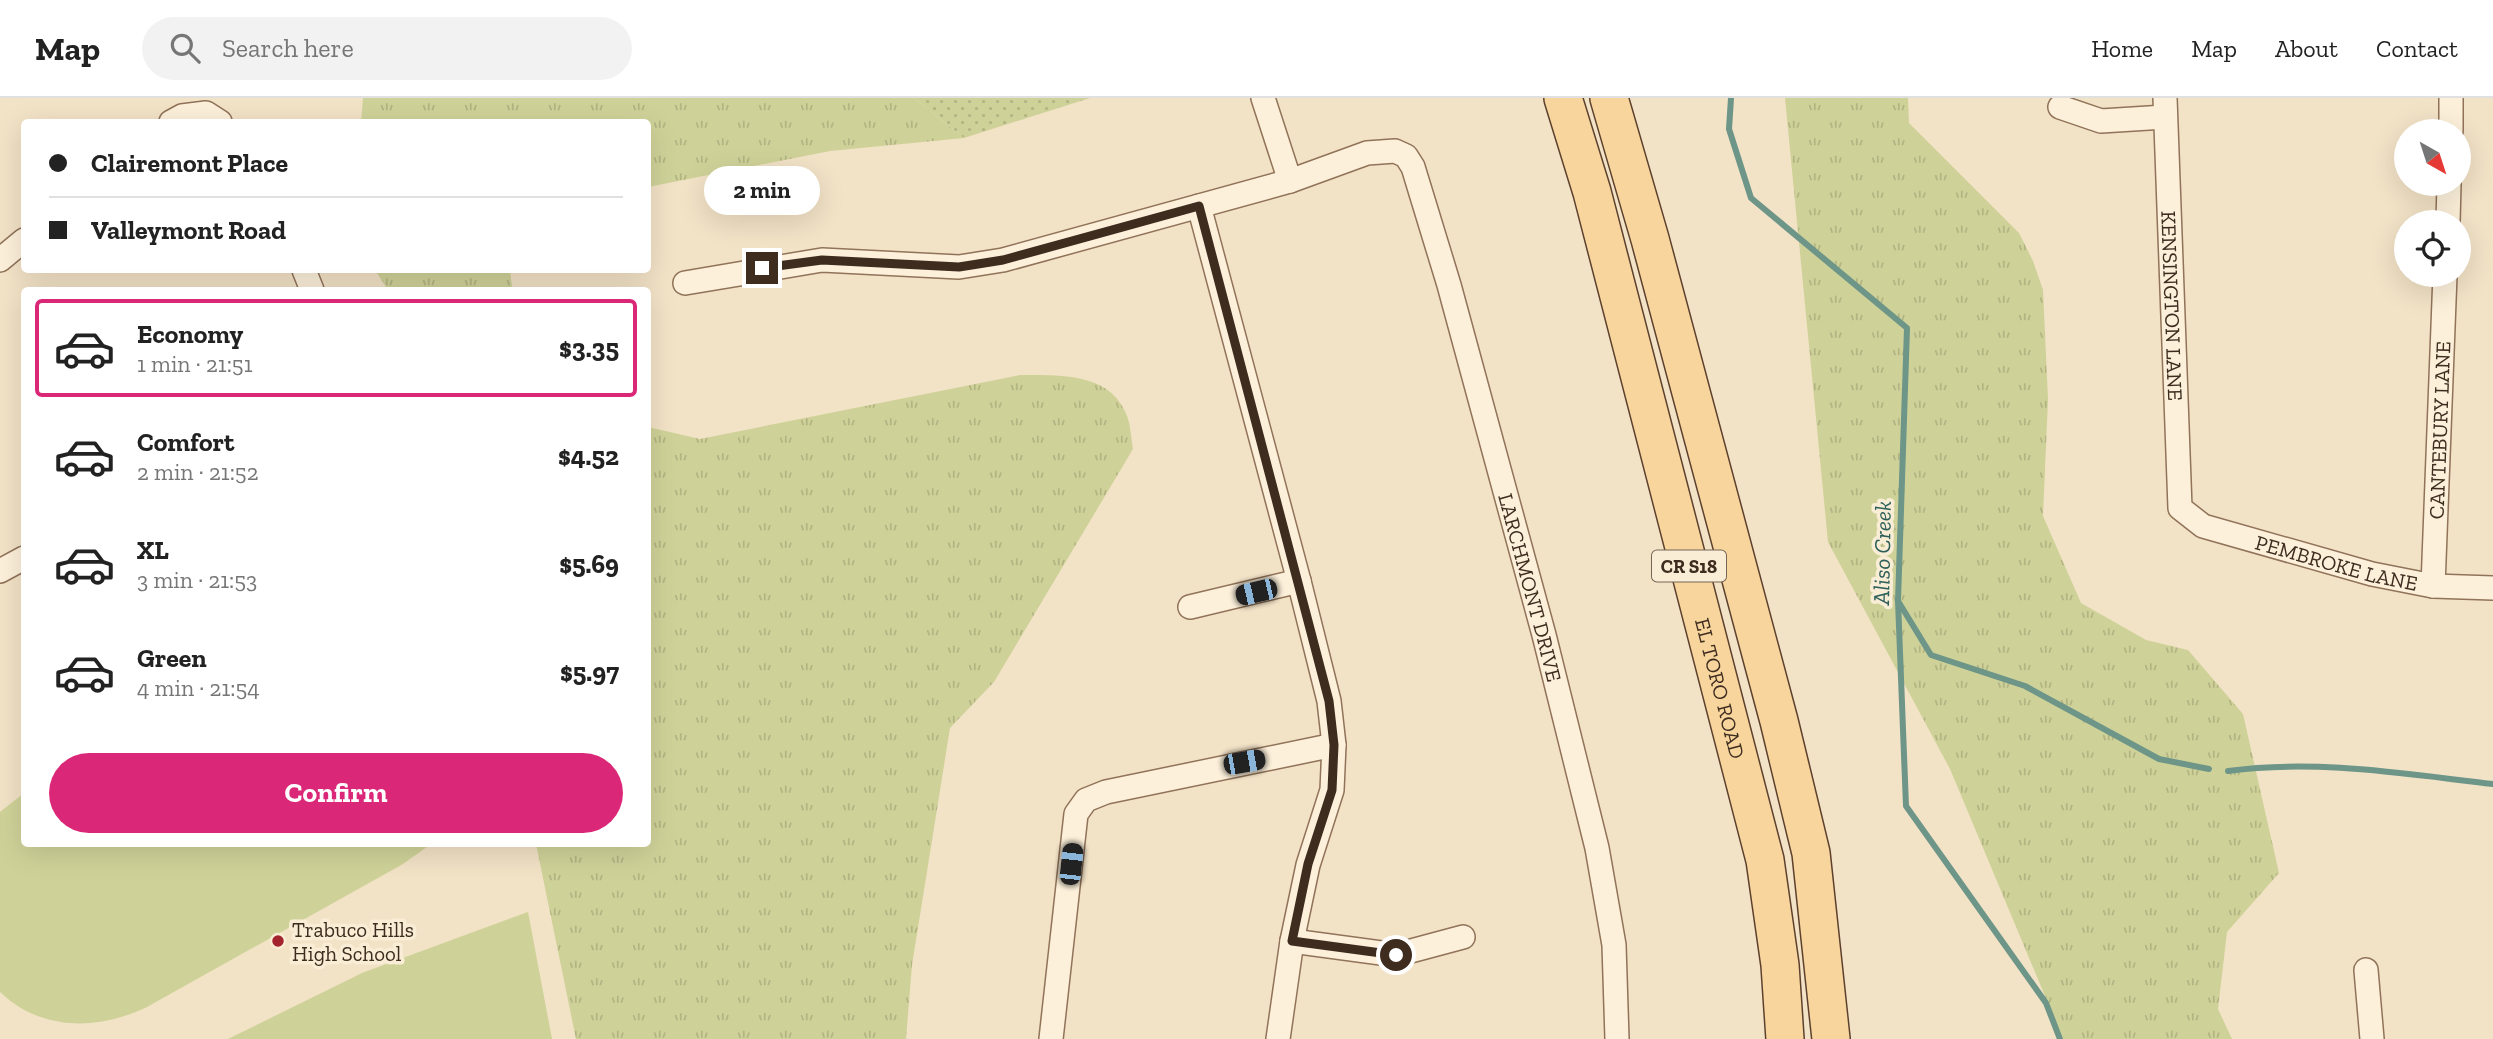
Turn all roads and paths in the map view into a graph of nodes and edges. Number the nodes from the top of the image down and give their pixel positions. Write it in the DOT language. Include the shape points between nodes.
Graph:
graph roads {
  1 [pos="1263,98"];
  2 [pos="1563,98"];
  3 [pos="1609,98"];
  4 [pos="2451,98"];
  5 [pos="2060,107"];
  6 [pos="2165,107"];
  7 [pos="213,118"];
  8 [pos="177,119"];
  9 [pos="2451,119"];
  10 [pos="1290,181"];
  11 [pos="1199,206"];
  12 [pos="21,242"];
  13 [pos="0,260"];
  14 [pos="685,283"];
  15 [pos="2445,287"];
  16 [pos="2185,514"];
  17 [pos="21,560"];
  18 [pos="0,570"];
  19 [pos="1300,581"];
  20 [pos="2433,586"];
  21 [pos="2493,588"];
  22 [pos="1190,607"];
  23 [pos="1334,745"];
  24 [pos="1463,937"];
  25 [pos="1292,941"];
  26 [pos="2366,970"];
  27 [pos="1051,1039"];
  28 [pos="1278,1039"];
  29 [pos="1617,1039"];
  30 [pos="1785,1039"];
  31 [pos="1831,1039"];
  32 [pos="2372,1039"];
  1 -- 10 [label="street"];
  2 -- 30 [label="main road, EL TORO ROAD / CR S18" via="1592,192 1762,847 1780,965"];
  3 -- 31 [label="main road" via="1783,734 1811,853"];
  4 -- 9 [label="street"];
  5 -- 6 [label="street" via="2101,121"];
  6 -- 16 [label="street, KENSINGTON LANE" via="2179,408 2178,500"];
  7 -- 8 [label="street"];
  10 -- 11 [label="street"];
  10 -- 29 [label="street, LARCHMONT DRIVE" via="1367,153 1395,151 1406,156 1413,167 1560,694 1597,848 1614,945"];
  11 -- 14 [label="street" via="1003,260 959,267 822,260"];
  11 -- 19 [label="street"];
  12 -- 13 [label="street"];
  15 -- 20 [label="street, CANTEBURY LANE"];
  16 -- 20 [label="street, PEMBROKE LANE" via="2203,526 2372,574"];
  17 -- 18 [label="street"];
  19 -- 22 [label="street"];
  19 -- 23 [label="street" via="1329,701"];
  20 -- 21 [label="street, PEMBROKE LANE"];
  23 -- 25 [label="street" via="1332,790 1308,864"];
  23 -- 27 [label="street" via="1086,800 1076,814"];
  24 -- 25 [label="street" via="1396,955"];
  25 -- 28 [label="street"];
  26 -- 32 [label="street"];
}
